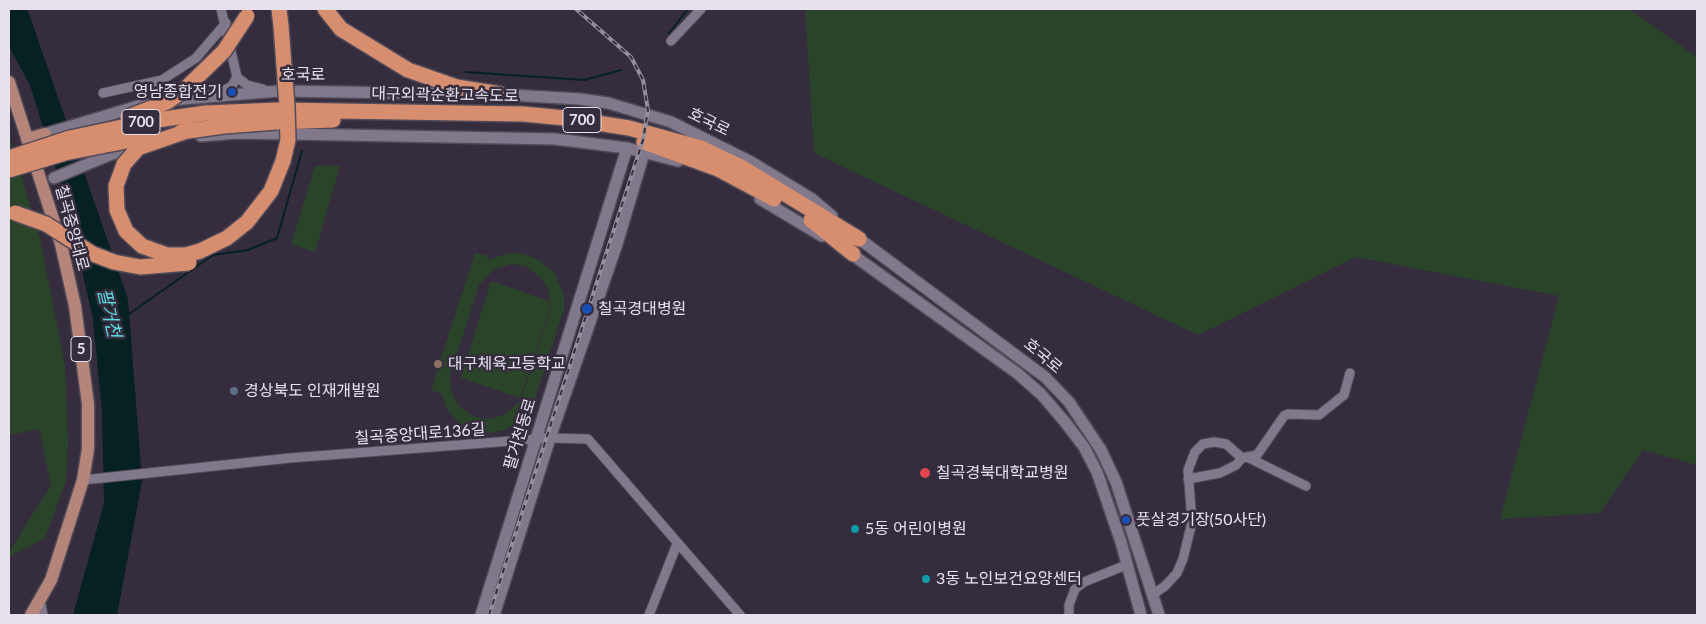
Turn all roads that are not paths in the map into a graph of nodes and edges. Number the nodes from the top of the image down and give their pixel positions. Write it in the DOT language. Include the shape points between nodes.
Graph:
graph roads {
  1 [pos="221,9"];
  2 [pos="279,9"];
  3 [pos="284,9"];
  4 [pos="325,9"];
  5 [pos="701,9"];
  6 [pos="249,12"];
  7 [pos="226,23"];
  8 [pos="282,26"];
  9 [pos="671,41"];
  10 [pos="237,77"];
  11 [pos="9,82"];
  12 [pos="279,91"];
  13 [pos="103,93"];
  14 [pos="500,94"];
  15 [pos="213,95"];
  16 [pos="106,114"];
  17 [pos="278,116"];
  18 [pos="190,130"];
  19 [pos="36,137"];
  20 [pos="61,141"];
  21 [pos="627,148"];
  22 [pos="644,153"];
  23 [pos="112,154"];
  24 [pos="9,158"];
  25 [pos="9,170"];
  26 [pos="48,180"];
  27 [pos="12,212"];
  28 [pos="859,239"];
  29 [pos="852,254"];
  30 [pos="1350,373"];
  31 [pos="550,438"];
  32 [pos="535,441"];
  33 [pos="1245,458"];
  34 [pos="88,479"];
  35 [pos="1188,479"];
  36 [pos="1306,486"];
  37 [pos="677,544"];
  38 [pos="1126,565"];
  39 [pos="1152,595"];
  40 [pos="40,600"];
  41 [pos="31,615"];
  42 [pos="43,615"];
  43 [pos="481,615"];
  44 [pos="494,615"];
  45 [pos="649,615"];
  46 [pos="740,615"];
  47 [pos="1069,615"];
  48 [pos="1141,615"];
  49 [pos="1159,615"];
  1 -- 7 [label="street"];
  2 -- 8 [label="highway"];
  3 -- 8 [label="highway"];
  4 -- 14 [label="highway" via="341,29 408,70 457,87"];
  5 -- 9 [label="street"];
  6 -- 20 [label="highway, bridge" via="224,51 175,96 141,114 76,132"];
  7 -- 10 [label="street"];
  7 -- 13 [label="street" via="196,58 162,80"];
  8 -- 18 [label="highway, bridge" via="288,140 271,191 247,222 227,238 186,255 167,255 142,246 126,231 117,210 116,186 124,164 138,148"];
  8 -- 27 [label="highway, bridge" via="292,96 288,164 270,206 244,237 191,263 140,267 93,254 46,224"];
  10 -- 12 [label="street" via="247,86"];
  10 -- 15 [label="street" via="232,86"];
  11 -- 19 [label="main road, 칠곡중앙대로 / 5"];
  12 -- 14 [label="main road, 호국로"];
  12 -- 15 [label="main road, 호국로"];
  14 -- 28 [label="main road, 호국로" via="580,98 671,122 751,162 812,199"];
  15 -- 16 [label="main road, 호국로" via="144,104"];
  16 -- 19 [label="main road, 호국로"];
  16 -- 23 [label="main road" via="95,132 99,146"];
  17 -- 18 [label="highway, 대구외곽순환고속도로 / 700, bridge"];
  17 -- 20 [label="highway, 대구외곽순환고속도로 / 700, bridge" via="183,116"];
  17 -- 28 [label="highway, 대구외곽순환고속도로 / 700" via="523,114 629,128 700,148 741,166"];
  17 -- 29 [label="highway, 대구외곽순환고속도로 / 700" via="328,120 506,122 602,131 677,152 743,180 819,225"];
  18 -- 25 [label="highway, 대구외곽순환고속도로 / 700, bridge" via="117,142"];
  19 -- 26 [label="main road, 칠곡중앙대로 / 5"];
  20 -- 24 [label="highway, 대구외곽순환고속도로 / 700, bridge"];
  21 -- 22 [label="main road, 호국로"];
  21 -- 23 [label="main road, 호국로" via="555,139 237,133 170,138"];
  21 -- 32 [label="main road, 팔거천동로"];
  22 -- 29 [label="main road, 호국로" via="720,177"];
  22 -- 31 [label="main road, 팔거천동로" via="606,277"];
  23 -- 26 [label="main road, 호국로"];
  26 -- 34 [label="main road, 칠곡중앙대로 / 5" via="75,306 88,404"];
  28 -- 39 [label="main road, 호국로" via="1044,377 1069,402 1101,450 1116,482"];
  29 -- 38 [label="main road, 호국로" via="1017,373 1041,394 1084,448 1097,472"];
  30 -- 33 [label="street" via="1344,395 1338,402 1319,415 1284,416 1257,455"];
  31 -- 32 [label="street, 칠곡중앙대로136길"];
  31 -- 37 [label="street, 칠곡중앙대로136길" via="588,439"];
  31 -- 44 [label="main road, 팔거천동로"];
  32 -- 34 [label="street, 칠곡중앙대로136길" via="290,458"];
  32 -- 43 [label="main road, 팔거천동로"];
  33 -- 35 [label="street" via="1220,472"];
  33 -- 35 [label="street" via="1226,444 1203,444 1194,452"];
  33 -- 36 [label="street"];
  34 -- 40 [label="main road, 칠곡중앙대로 / 5" via="51,580"];
  35 -- 39 [label="street" via="1192,522 1183,559 1165,586"];
  37 -- 45 [label="street"];
  37 -- 46 [label="street, 칠곡중앙대로136길"];
  38 -- 47 [label="street" via="1084,582 1075,589"];
  38 -- 48 [label="main road, 호국로"];
  39 -- 49 [label="main road, 호국로"];
  40 -- 41 [label="main road, 칠곡중앙대로 / 5"];
  40 -- 42 [label="street"];
}
